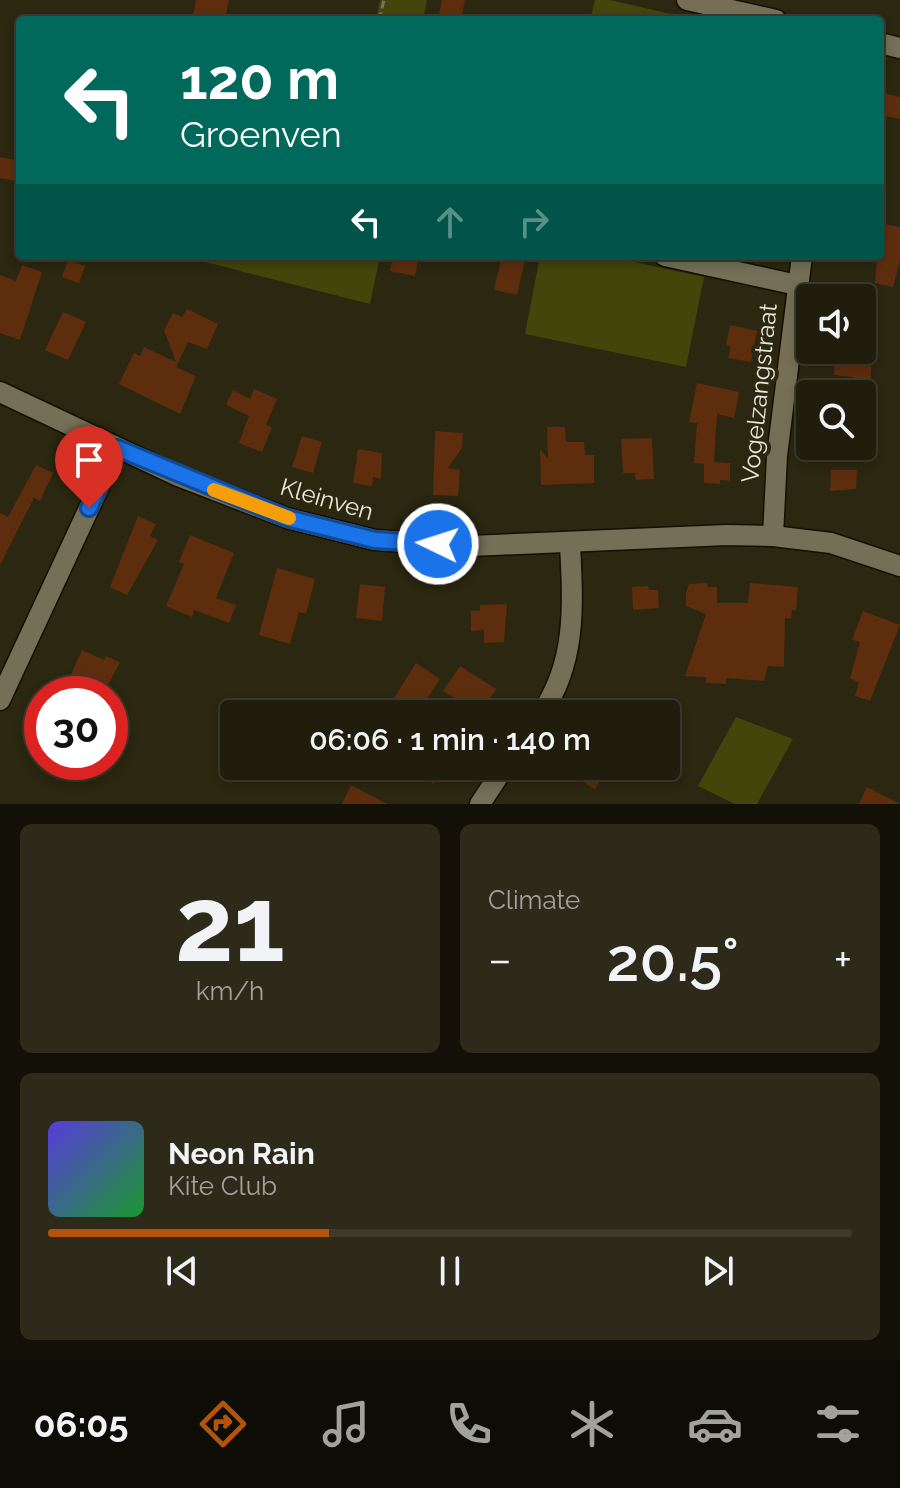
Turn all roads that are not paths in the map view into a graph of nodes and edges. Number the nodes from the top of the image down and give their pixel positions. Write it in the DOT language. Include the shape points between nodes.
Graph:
graph roads {
  1 [pos="687,0"];
  2 [pos="758,16"];
  3 [pos="683,260"];
  4 [pos="801,260"];
  5 [pos="797,284"];
  6 [pos="796,285"];
  7 [pos="796,294"];
  8 [pos="0,392"];
  9 [pos="117,448"];
  10 [pos="773,536"];
  11 [pos="570,544"];
  12 [pos="900,566"];
  13 [pos="0,700"];
  14 [pos="548,700"];
  15 [pos="496,780"];
  16 [pos="480,804"];
  1 -- 2 [label="street"];
  3 -- 6 [label="street"];
  4 -- 5 [label="street, Vogelzangstraat"];
  7 -- 10 [label="street, Vogelzangstraat"];
  8 -- 9 [label="street, Kleinven"];
  9 -- 11 [label="street, Kleinven" via="287,518 375,540 470,546"];
  9 -- 13 [label="street"];
  10 -- 11 [label="street, Kleinven"];
  10 -- 12 [label="street, Kleinven" via="831,543"];
  11 -- 14 [label="street" via="573,624 565,663"];
  15 -- 16 [label="street"];
}
